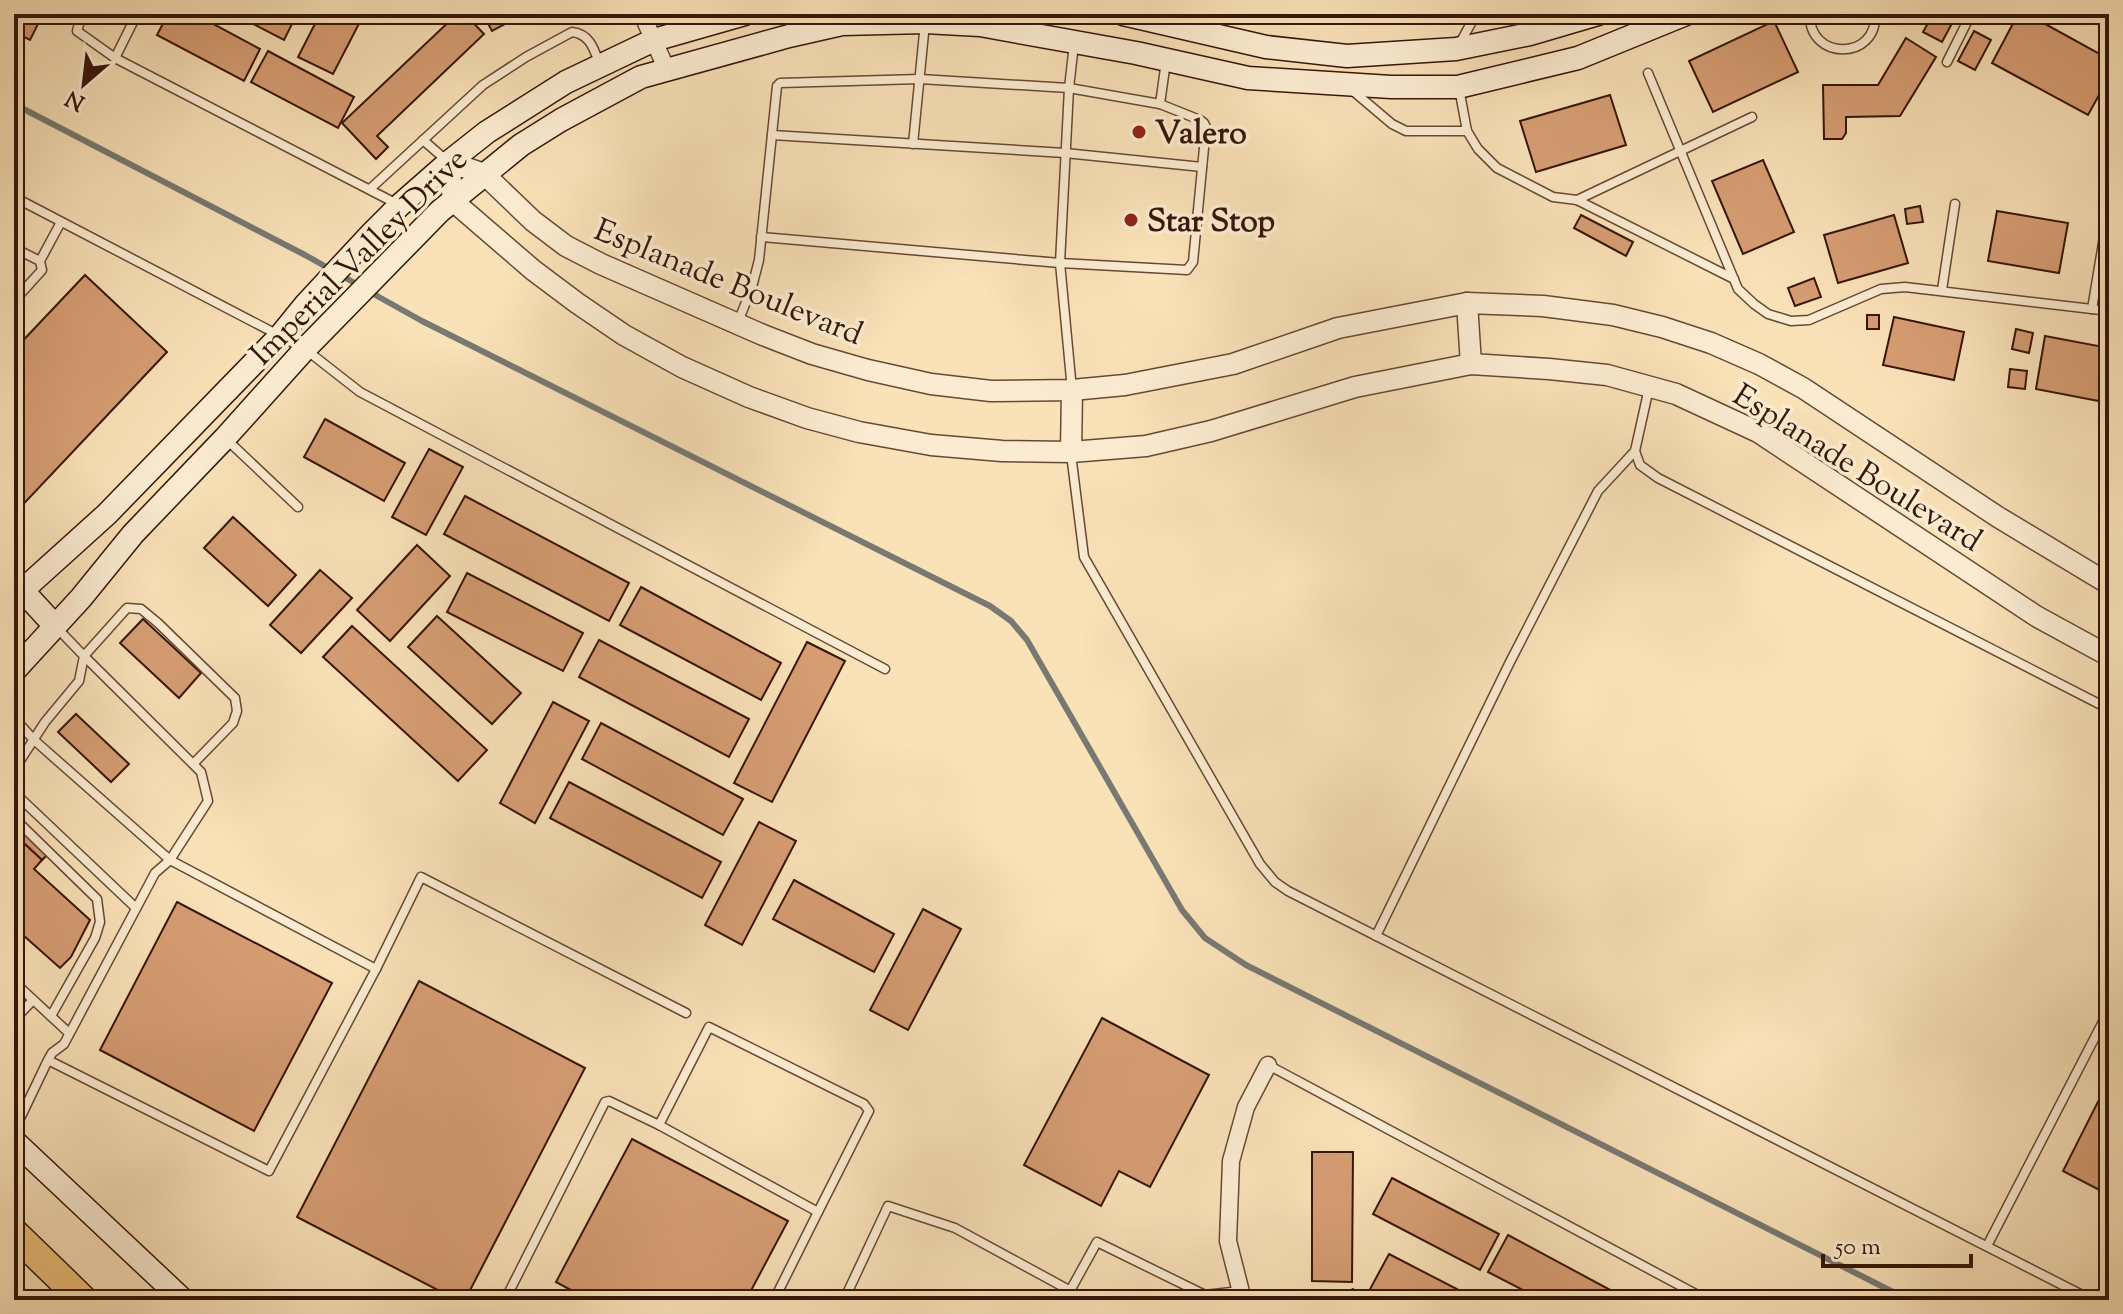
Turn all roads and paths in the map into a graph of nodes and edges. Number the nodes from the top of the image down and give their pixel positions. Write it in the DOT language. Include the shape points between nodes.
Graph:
graph roads {
  1 [pos="82,14"];
  2 [pos="137,14"];
  3 [pos="642,14"];
  4 [pos="745,14"];
  5 [pos="1123,14"];
  6 [pos="1463,14"];
  7 [pos="1598,14"];
  8 [pos="1686,14"];
  9 [pos="1810,14"];
  10 [pos="1875,14"];
  11 [pos="1971,14"];
  12 [pos="2095,14"];
  13 [pos="1475,16"];
  14 [pos="829,20"];
  15 [pos="1179,20"];
  16 [pos="2109,21"];
  17 [pos="925,22"];
  18 [pos="654,40"];
  19 [pos="1074,41"];
  20 [pos="1456,49"];
  21 [pos="115,58"];
  22 [pos="1166,60"];
  23 [pos="1947,62"];
  24 [pos="600,65"];
  25 [pos="667,70"];
  26 [pos="1648,73"];
  27 [pos="920,79"];
  28 [pos="1347,85"];
  29 [pos="1458,87"];
  30 [pos="1069,88"];
  31 [pos="1160,104"];
  32 [pos="1752,117"];
  33 [pos="1467,131"];
  34 [pos="772,135"];
  35 [pos="423,140"];
  36 [pos="913,144"];
  37 [pos="1680,151"];
  38 [pos="1065,153"];
  39 [pos="449,162"];
  40 [pos="1202,167"];
  41 [pos="484,174"];
  42 [pos="370,189"];
  43 [pos="14,197"];
  44 [pos="1577,200"];
  45 [pos="453,201"];
  46 [pos="1955,204"];
  47 [pos="400,205"];
  48 [pos="2107,219"];
  49 [pos="61,222"];
  50 [pos="761,237"];
  51 [pos="14,248"];
  52 [pos="40,261"];
  53 [pos="1060,263"];
  54 [pos="1734,280"];
  55 [pos="1942,290"];
  56 [pos="14,301"];
  57 [pos="1467,303"];
  58 [pos="2092,309"];
  59 [pos="2109,311"];
  60 [pos="737,324"];
  61 [pos="280,336"];
  62 [pos="305,349"];
  63 [pos="1471,364"];
  64 [pos="1650,387"];
  65 [pos="1072,390"];
  66 [pos="225,438"];
  67 [pos="1635,451"];
  68 [pos="1071,452"];
  69 [pos="298,507"];
  70 [pos="2109,584"];
  71 [pos="18,595"];
  72 [pos="55,626"];
  73 [pos="84,656"];
  74 [pos="2109,656"];
  75 [pos="885,669"];
  76 [pos="14,671"];
  77 [pos="2109,709"];
  78 [pos="14,718"];
  79 [pos="34,740"];
  80 [pos="193,764"];
  81 [pos="14,770"];
  82 [pos="14,796"];
  83 [pos="14,818"];
  84 [pos="170,860"];
  85 [pos="136,908"];
  86 [pos="1376,936"];
  87 [pos="376,969"];
  88 [pos="14,982"];
  89 [pos="33,1000"];
  90 [pos="2109,1010"];
  91 [pos="686,1013"];
  92 [pos="51,1016"];
  93 [pos="14,1020"];
  94 [pos="69,1033"];
  95 [pos="48,1060"];
  96 [pos="1268,1065"];
  97 [pos="659,1125"];
  98 [pos="14,1131"];
  99 [pos="14,1141"];
  100 [pos="818,1212"];
  101 [pos="14,1233"];
  102 [pos="1987,1246"];
  103 [pos="35,1254"];
  104 [pos="1069,1290"];
  105 [pos="1242,1296"];
  106 [pos="83,1300"];
  107 [pos="101,1300"];
  108 [pos="183,1300"];
  109 [pos="509,1300"];
  110 [pos="774,1300"];
  111 [pos="844,1300"];
  112 [pos="1065,1300"];
  113 [pos="1707,1300"];
  114 [pos="2092,1300"];
  1 -- 21 [label="lane" via="77,31"];
  2 -- 21 [label="lane"];
  3 -- 18 [label="street"];
  4 -- 18 [label="main road, Imperial Valley Drive"];
  5 -- 15 [label="main road"];
  6 -- 13 [label="lane"];
  7 -- 20 [label="main road"];
  8 -- 29 [label="main road, Imperial Valley Drive" via="1578,58"];
  9 -- 10 [label="lane" via="1812,31 1837,50 1867,40"];
  11 -- 23 [label="lane"];
  12 -- 16 [label="lane"];
  13 -- 20 [label="lane"];
  14 -- 17 [label="main road, Imperial Valley Drive"];
  14 -- 25 [label="main road, Imperial Valley Drive"];
  15 -- 20 [label="main road" via="1266,47 1347,56"];
  15 -- 22 [label="main road"];
  17 -- 19 [label="main road, Imperial Valley Drive"];
  17 -- 27 [label="lane"];
  18 -- 24 [label="main road, Imperial Valley Drive"];
  18 -- 25 [label="street"];
  19 -- 22 [label="main road, Imperial Valley Drive"];
  19 -- 30 [label="lane"];
  20 -- 29 [label="main road"];
  21 -- 42 [label="lane"];
  22 -- 28 [label="main road, Imperial Valley Drive" via="1248,78"];
  22 -- 31 [label="lane"];
  24 -- 35 [label="lane" via="588,37 572,32 483,85"];
  24 -- 39 [label="main road, Imperial Valley Drive" via="522,109"];
  25 -- 41 [label="main road, Imperial Valley Drive" via="641,77 561,120"];
  26 -- 37 [label="lane"];
  27 -- 30 [label="lane"];
  27 -- 34 [label="lane" via="780,83"];
  27 -- 36 [label="lane"];
  28 -- 29 [label="main road, Imperial Valley Drive"];
  28 -- 33 [label="lane" via="1406,131"];
  29 -- 33 [label="lane"];
  30 -- 31 [label="lane"];
  30 -- 38 [label="lane"];
  31 -- 40 [label="lane" via="1204,123"];
  32 -- 37 [label="lane"];
  33 -- 44 [label="lane" via="1497,168 1553,197"];
  34 -- 36 [label="lane"];
  34 -- 50 [label="lane"];
  35 -- 39 [label="lane"];
  35 -- 42 [label="lane"];
  36 -- 38 [label="lane"];
  37 -- 44 [label="lane"];
  37 -- 54 [label="lane"];
  38 -- 40 [label="lane"];
  38 -- 53 [label="lane"];
  39 -- 41 [label="street, Esplanade Boulevard"];
  39 -- 45 [label="street"];
  39 -- 47 [label="main road, Imperial Valley Drive"];
  40 -- 53 [label="lane" via="1193,262 1187,270"];
  41 -- 45 [label="main road, Imperial Valley Drive"];
  41 -- 60 [label="street, Esplanade Boulevard" via="566,246"];
  42 -- 47 [label="lane"];
  43 -- 49 [label="lane"];
  44 -- 54 [label="lane"];
  45 -- 62 [label="main road, Imperial Valley Drive"];
  45 -- 68 [label="street, Esplanade Boulevard" via="533,270 624,335 749,397 859,432 931,445"];
  46 -- 55 [label="lane"];
  47 -- 61 [label="main road, Imperial Valley Drive"];
  48 -- 58 [label="lane"];
  49 -- 52 [label="lane"];
  49 -- 61 [label="lane"];
  50 -- 53 [label="lane"];
  50 -- 60 [label="lane" via="752,287"];
  51 -- 52 [label="lane"];
  52 -- 56 [label="lane" via="42,270"];
  53 -- 65 [label="lane"];
  54 -- 55 [label="lane" via="1761,309 1791,321 1809,320 1881,289"];
  55 -- 58 [label="lane"];
  57 -- 63 [label="street"];
  57 -- 65 [label="street, Esplanade Boulevard" via="1338,328 1233,364"];
  57 -- 70 [label="street, Esplanade Boulevard" via="1613,315 1699,339 1759,364"];
  58 -- 59 [label="lane"];
  60 -- 65 [label="street, Esplanade Boulevard" via="812,354 931,384 991,391"];
  61 -- 62 [label="lane"];
  61 -- 71 [label="main road, Imperial Valley Drive" via="107,514"];
  62 -- 66 [label="main road, Imperial Valley Drive"];
  62 -- 75 [label="lane" via="360,392"];
  63 -- 64 [label="street, Esplanade Boulevard" via="1607,375"];
  63 -- 68 [label="street, Esplanade Boulevard" via="1355,387 1146,446"];
  64 -- 67 [label="lane"];
  64 -- 74 [label="street, Esplanade Boulevard" via="1758,432 2003,595"];
  65 -- 68 [label="street"];
  66 -- 69 [label="lane"];
  66 -- 72 [label="main road, Imperial Valley Drive"];
  67 -- 77 [label="lane" via="1640,465 1658,478"];
  67 -- 86 [label="lane" via="1598,491"];
  68 -- 86 [label="lane" via="1084,557 1260,864 1288,891"];
  71 -- 72 [label="main road"];
  72 -- 73 [label="lane"];
  72 -- 76 [label="main road, Imperial Valley Drive"];
  73 -- 79 [label="lane" via="79,681"];
  73 -- 80 [label="lane"];
  73 -- 80 [label="lane" via="127,608 141,609 215,676 235,698 237,711 233,723"];
  78 -- 79 [label="lane"];
  79 -- 81 [label="lane"];
  79 -- 84 [label="lane"];
  80 -- 84 [label="lane" via="201,772 208,801"];
  82 -- 85 [label="lane"];
  83 -- 92 [label="lane" via="97,899 100,922 95,938"];
  84 -- 85 [label="lane" via="155,873"];
  84 -- 87 [label="lane"];
  85 -- 94 [label="lane"];
  86 -- 102 [label="lane"];
  87 -- 91 [label="lane" via="421,877"];
  87 -- 95 [label="lane" via="269,1171"];
  88 -- 89 [label="lane"];
  89 -- 92 [label="lane"];
  89 -- 93 [label="lane"];
  90 -- 102 [label="lane"];
  92 -- 94 [label="lane"];
  94 -- 95 [label="lane"];
  95 -- 98 [label="lane"];
  96 -- 105 [label="street" via="1246,1107 1231,1161 1228,1241"];
  96 -- 113 [label="lane"];
  97 -- 100 [label="lane"];
  97 -- 100 [label="lane" via="709,1027 864,1104 869,1111"];
  97 -- 109 [label="lane" via="605,1102"];
  99 -- 108 [label="main road"];
  100 -- 110 [label="lane"];
  101 -- 103 [label="highway"];
  102 -- 114 [label="lane"];
  103 -- 106 [label="highway"];
  103 -- 107 [label="highway"];
  104 -- 105 [label="lane" via="1097,1242 1205,1295"];
  104 -- 111 [label="lane" via="955,1228 888,1206"];
  104 -- 112 [label="lane"];
}
